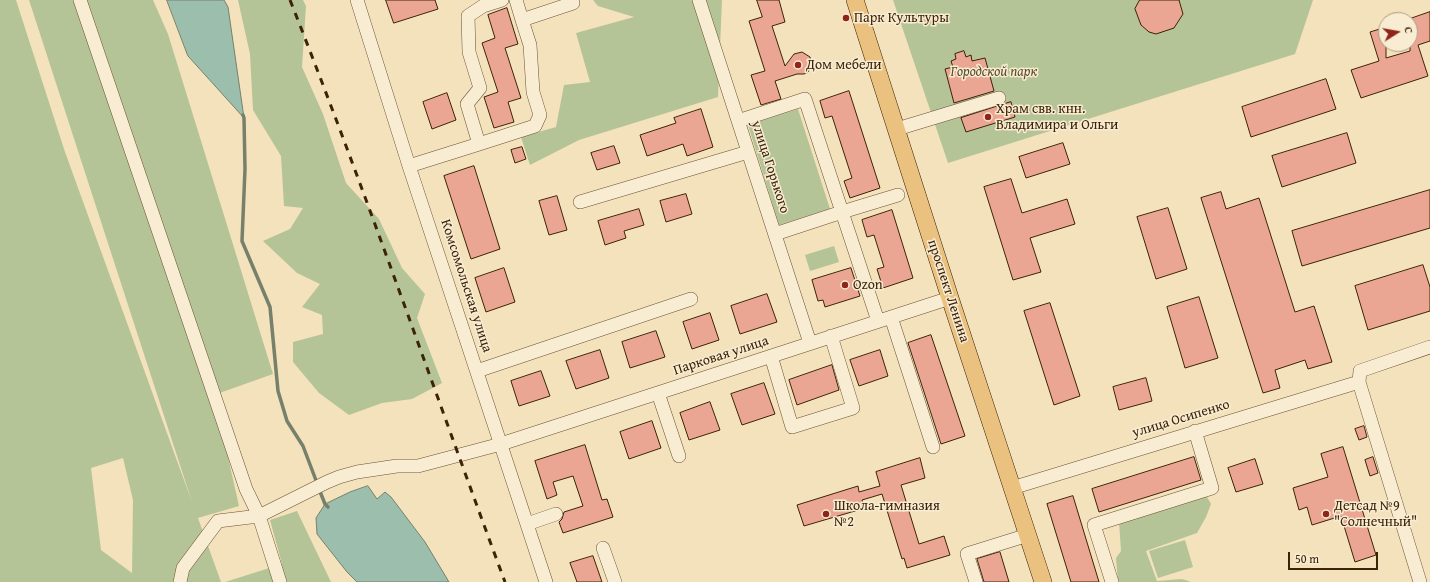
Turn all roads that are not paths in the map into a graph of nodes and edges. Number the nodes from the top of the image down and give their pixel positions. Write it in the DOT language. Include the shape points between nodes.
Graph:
graph roads {
  1 [pos="80,0"];
  2 [pos="357,0"];
  3 [pos="502,0"];
  4 [pos="516,0"];
  5 [pos="699,0"];
  6 [pos="855,0"];
  7 [pos="576,1"];
  8 [pos="522,20"];
  9 [pos="999,98"];
  10 [pos="738,121"];
  11 [pos="897,130"];
  12 [pos="479,144"];
  13 [pos="748,152"];
  14 [pos="409,166"];
  15 [pos="898,195"];
  16 [pos="580,202"];
  17 [pos="842,212"];
  18 [pos="775,234"];
  19 [pos="950,298"];
  20 [pos="691,299"];
  21 [pos="891,317"];
  22 [pos="878,321"];
  23 [pos="832,336"];
  24 [pos="810,343"];
  25 [pos="1430,347"];
  26 [pos="771,356"];
  27 [pos="477,371"];
  28 [pos="1359,382"];
  29 [pos="658,393"];
  30 [pos="1195,432"];
  31 [pos="501,444"];
  32 [pos="933,447"];
  33 [pos="679,456"];
  34 [pos="1012,488"];
  35 [pos="556,514"];
  36 [pos="259,516"];
  37 [pos="527,524"];
  38 [pos="1028,535"];
  39 [pos="603,548"];
  40 [pos="180,582"];
  41 [pos="280,582"];
  42 [pos="546,582"];
  43 [pos="615,582"];
  44 [pos="976,582"];
  45 [pos="1043,582"];
  46 [pos="1112,582"];
  47 [pos="1420,582"];
  1 -- 36 [label="street" via="246,489"];
  2 -- 14 [label="street, Комсомольская улица"];
  3 -- 12 [label="street" via="483,6 468,16 469,52 480,88 467,104"];
  4 -- 8 [label="street"];
  5 -- 10 [label="street, улица Горького"];
  6 -- 11 [label="main road, проспект Ленина"];
  7 -- 8 [label="street"];
  8 -- 12 [label="street" via="530,45 533,92 540,115 535,126"];
  9 -- 11 [label="street"];
  10 -- 13 [label="street, улица Горького"];
  10 -- 17 [label="street" via="805,99"];
  11 -- 19 [label="main road, проспект Ленина"];
  12 -- 14 [label="street"];
  13 -- 16 [label="street"];
  13 -- 18 [label="street, улица Горького"];
  14 -- 27 [label="street, Комсомольская улица"];
  15 -- 17 [label="street"];
  17 -- 18 [label="street"];
  17 -- 22 [label="street"];
  18 -- 24 [label="street, улица Горького"];
  19 -- 21 [label="street, Парковая улица"];
  19 -- 34 [label="main road, проспект Ленина"];
  20 -- 27 [label="street"];
  21 -- 22 [label="street, Парковая улица"];
  21 -- 32 [label="street"];
  22 -- 23 [label="street, Парковая улица"];
  23 -- 24 [label="street, Парковая улица"];
  23 -- 26 [label="street" via="853,408 792,427"];
  24 -- 26 [label="street, Парковая улица"];
  25 -- 28 [label="street" via="1360,371"];
  26 -- 29 [label="street, Парковая улица"];
  27 -- 31 [label="street, Комсомольская улица"];
  28 -- 30 [label="street, улица Осипенко"];
  28 -- 47 [label="street"];
  29 -- 31 [label="street, Парковая улица"];
  29 -- 33 [label="street"];
  30 -- 34 [label="street, улица Осипенко"];
  30 -- 46 [label="street" via="1212,488 1094,524"];
  31 -- 36 [label="street, Парковая улица" via="418,466 357,472 321,485"];
  31 -- 37 [label="street, Комсомольская улица"];
  34 -- 38 [label="main road, проспект Ленина"];
  35 -- 37 [label="street"];
  36 -- 40 [label="street" via="218,521 183,568"];
  36 -- 41 [label="street"];
  37 -- 42 [label="street, Комсомольская улица"];
  38 -- 44 [label="street" via="968,554"];
  38 -- 45 [label="main road, проспект Ленина"];
  39 -- 43 [label="street"];
}
